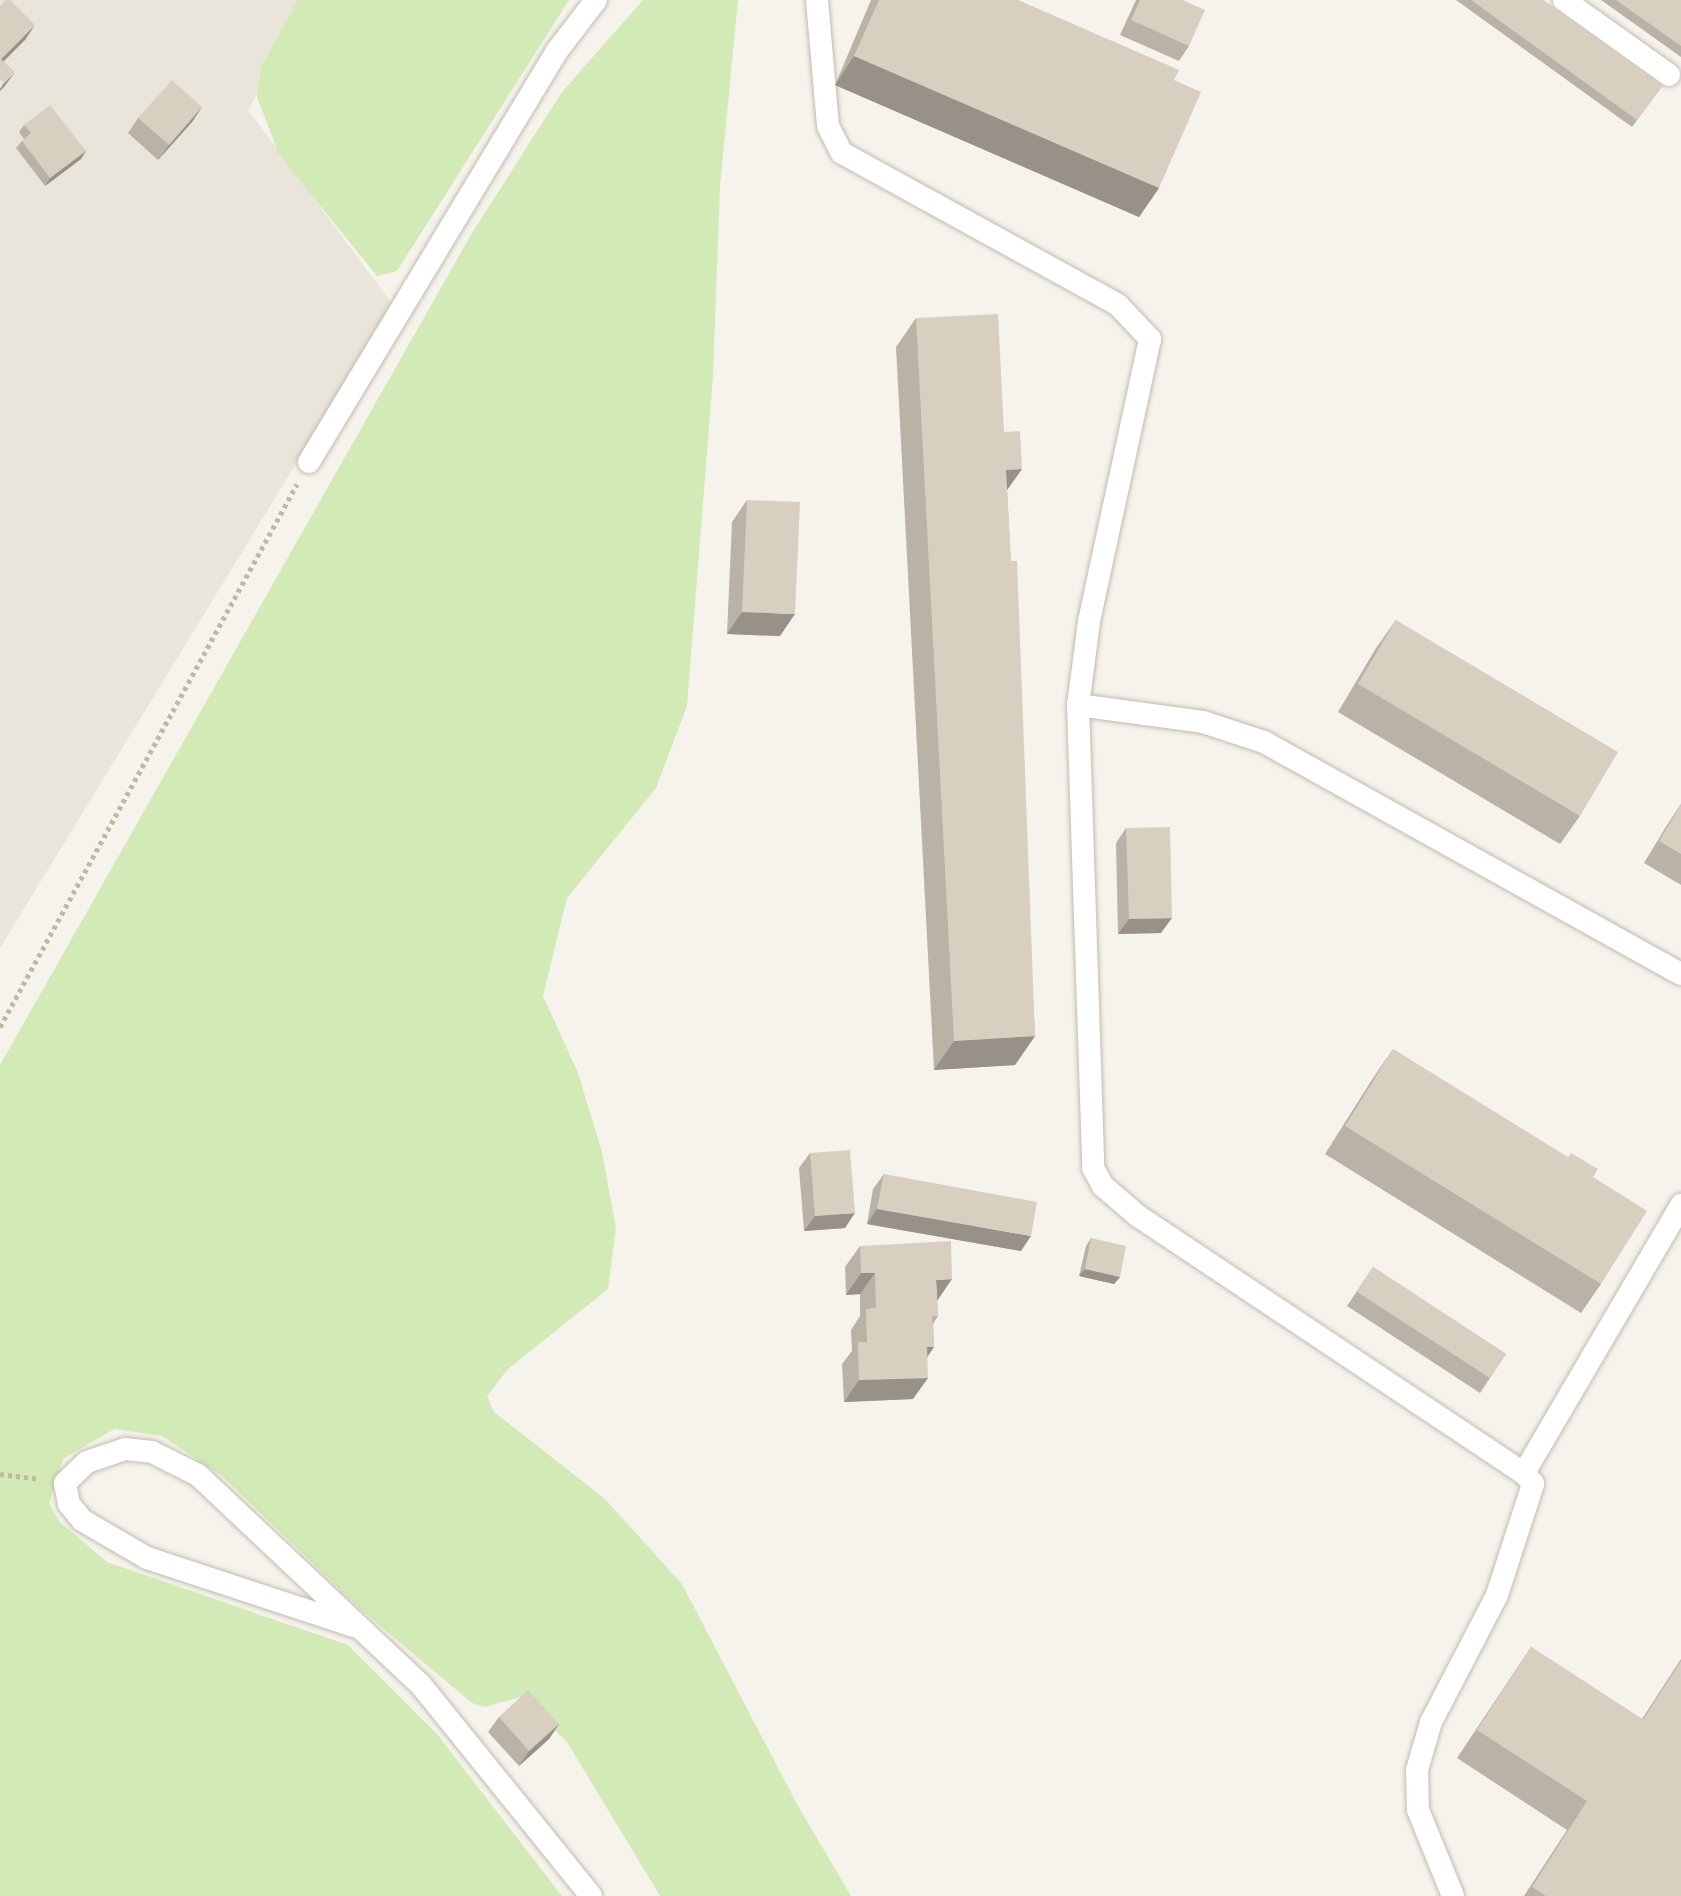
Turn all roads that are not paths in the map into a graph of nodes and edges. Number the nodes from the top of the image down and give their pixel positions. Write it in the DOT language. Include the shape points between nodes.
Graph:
graph roads {
  1 [pos="596,0"];
  2 [pos="817,0"];
  3 [pos="1564,0"];
  4 [pos="1669,75"];
  5 [pos="309,462"];
  6 [pos="1078,705"];
  7 [pos="1681,974"];
  8 [pos="1681,1205"];
  9 [pos="1524,1473"];
  10 [pos="354,1626"];
  11 [pos="591,1896"];
  12 [pos="1453,1896"];
  1 -- 5 [label="lane" via="557,51"];
  2 -- 6 [label="lane" via="828,126 842,153 1118,305 1150,339 1089,622"];
  3 -- 4 [label="lane"];
  6 -- 7 [label="lane" via="1203,722 1264,742"];
  6 -- 9 [label="lane" via="1088,1145 1103,1186 1138,1216"];
  8 -- 9 [label="lane"];
  9 -- 12 [label="lane" via="1533,1484 1522,1528 1497,1595 1431,1722 1417,1770 1418,1810"];
  10 -- 10 [label="lane" via="147,1558 82,1520 69,1504 65,1483 87,1462 125,1449 179,1463 231,1502"];
  10 -- 11 [label="lane" via="441,1707"];
}
